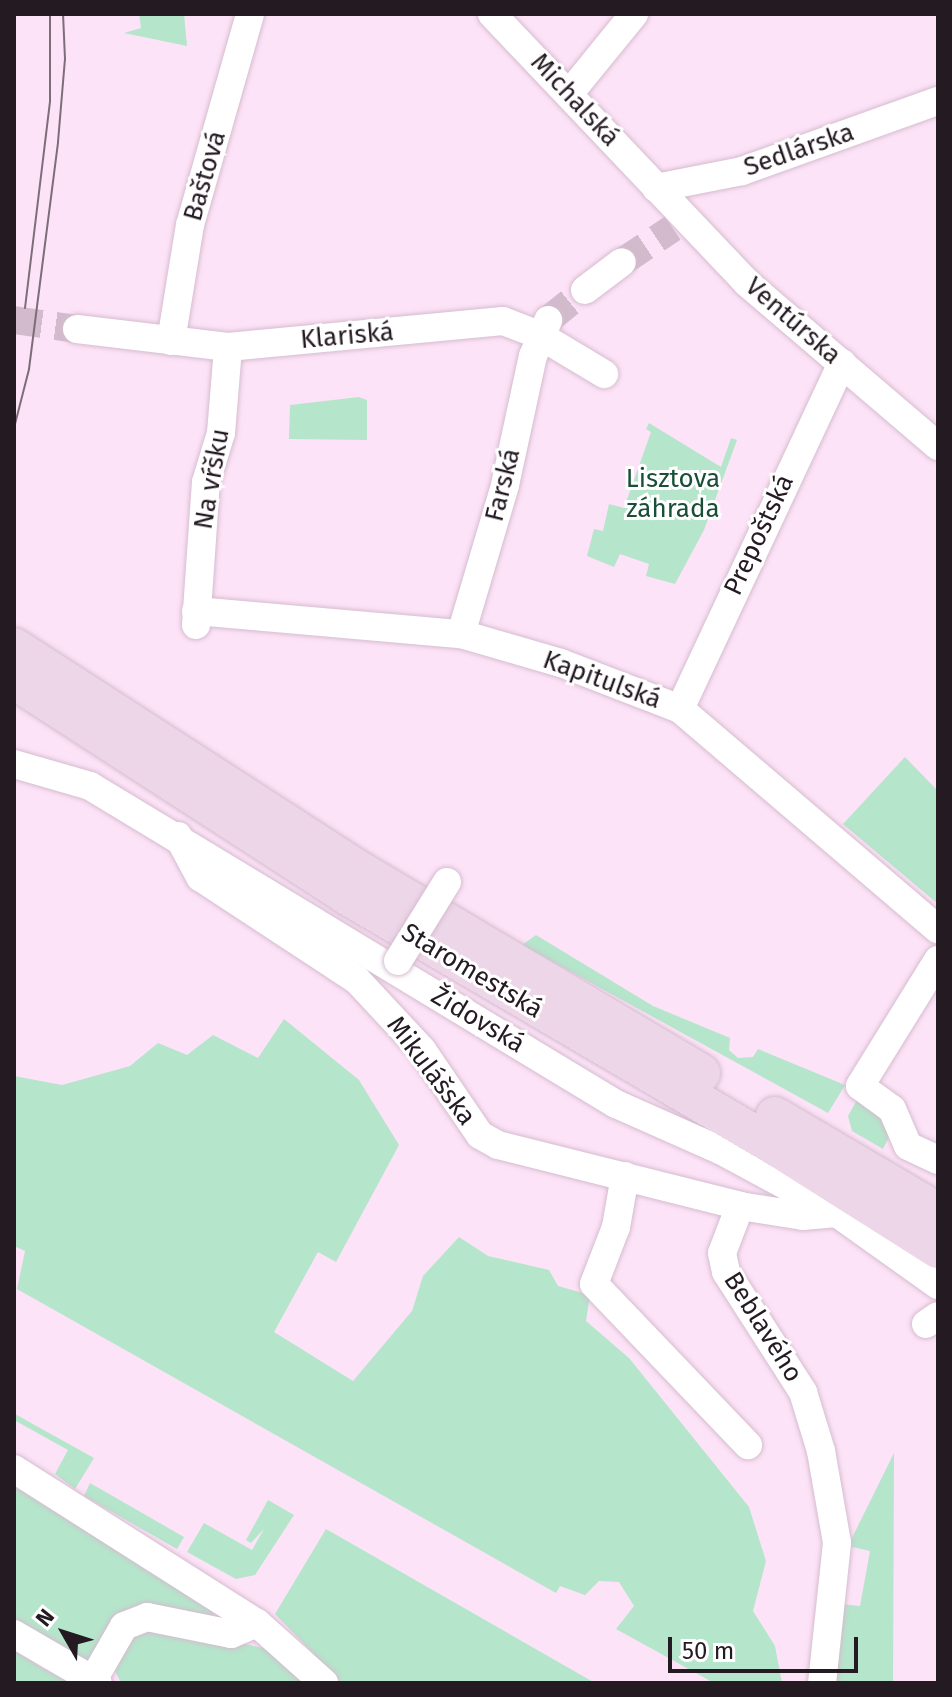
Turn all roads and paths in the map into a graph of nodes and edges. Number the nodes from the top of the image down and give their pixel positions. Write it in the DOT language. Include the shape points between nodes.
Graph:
graph roads {
  1 [pos="250,14"];
  2 [pos="492,14"];
  3 [pos="634,14"];
  4 [pos="569,94"];
  5 [pos="938,101"];
  6 [pos="656,188"];
  7 [pos="622,262"];
  8 [pos="585,290"];
  9 [pos="544,327"];
  10 [pos="77,329"];
  11 [pos="171,341"];
  12 [pos="228,347"];
  13 [pos="842,363"];
  14 [pos="604,374"];
  15 [pos="938,446"];
  16 [pos="196,618"];
  17 [pos="461,634"];
  18 [pos="14,647"];
  19 [pos="14,680"];
  20 [pos="680,709"];
  21 [pos="14,764"];
  22 [pos="177,835"];
  23 [pos="447,882"];
  24 [pos="935,926"];
  25 [pos="938,960"];
  26 [pos="396,965"];
  27 [pos="938,1160"];
  28 [pos="625,1176"];
  29 [pos="901,1189"];
  30 [pos="938,1196"];
  31 [pos="740,1206"];
  32 [pos="938,1212"];
  33 [pos="837,1213"];
  34 [pos="938,1249"];
  35 [pos="938,1285"];
  36 [pos="748,1445"];
  37 [pos="14,1469"];
  38 [pos="257,1623"];
  39 [pos="14,1634"];
  40 [pos="95,1681"];
  41 [pos="324,1683"];
  42 [pos="822,1683"];
  1 -- 11 [label="street, Baštová" via="190,225"];
  2 -- 4 [label="street, Michalská"];
  3 -- 4 [label="street"];
  4 -- 6 [label="street, Michalská"];
  5 -- 6 [label="street, Sedlárska" via="742,171"];
  6 -- 13 [label="street, Ventúrska" via="678,224"];
  7 -- 8 [label="street"];
  9 -- 12 [label="street, Klariská" via="503,321"];
  9 -- 14 [label="street, Klariská"];
  9 -- 17 [label="street, Farská"];
  10 -- 11 [label="street, Klariská"];
  11 -- 12 [label="street, Klariská"];
  12 -- 16 [label="street, Na vŕšku" via="221,433 206,482"];
  13 -- 15 [label="street, Ventúrska"];
  13 -- 20 [label="street, Prepoštská"];
  16 -- 17 [label="street, Kapitulská"];
  17 -- 20 [label="street, Kapitulská" via="561,663"];
  18 -- 29 [label="main road, Staromestská" via="372,878"];
  19 -- 34 [label="main road, Staromestská" via="360,903 778,1148"];
  20 -- 24 [label="street, Kapitulská"];
  21 -- 22 [label="street, Židovská" via="90,786"];
  22 -- 26 [label="street, Židovská"];
  22 -- 28 [label="street, Mikulášska" via="200,877 357,980 422,1050 480,1135 498,1145"];
  23 -- 26 [label="street, bridge"];
  25 -- 27 [label="street" via="860,1086 892,1109 908,1146"];
  26 -- 33 [label="street, Židovská" via="616,1104 720,1150"];
  28 -- 31 [label="street, Mikulášska"];
  28 -- 36 [label="street" via="616,1227 594,1284"];
  29 -- 30 [label="main road"];
  29 -- 32 [label="main road, Staromestská"];
  31 -- 33 [label="street, Mikulášska" via="803,1216"];
  31 -- 42 [label="street, Beblavého" via="722,1253 726,1272 803,1392 821,1451 837,1543"];
  33 -- 35 [label="street, Židovská"];
  37 -- 38 [label="street"];
  38 -- 40 [label="street" via="231,1634 147,1617 124,1626"];
  38 -- 41 [label="street"];
  39 -- 40 [label="street"];
}
